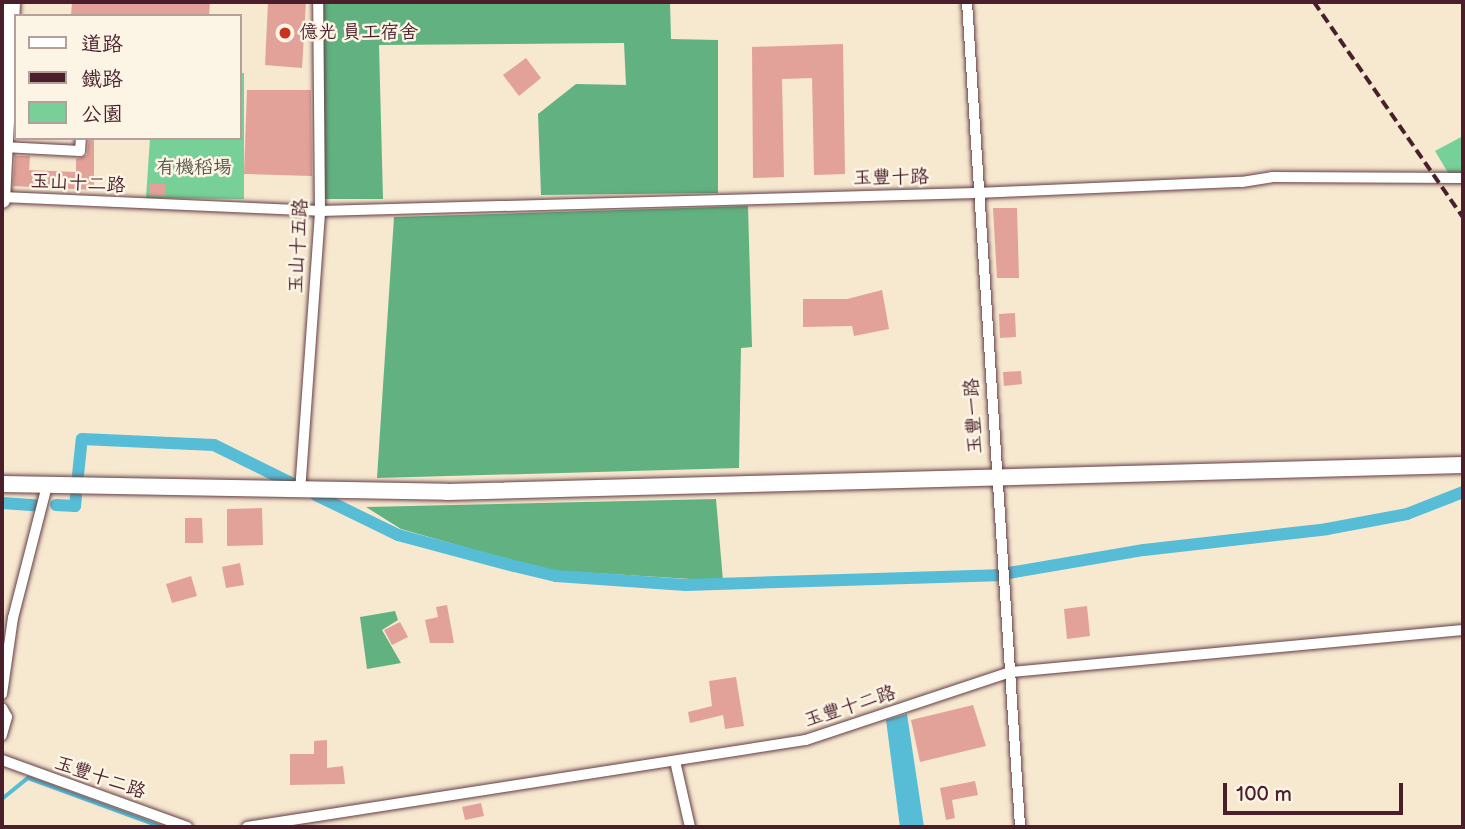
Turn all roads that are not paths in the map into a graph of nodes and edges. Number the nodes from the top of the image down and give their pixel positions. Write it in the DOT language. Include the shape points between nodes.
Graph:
graph roads {
  1 [pos="12,2"];
  2 [pos="318,2"];
  3 [pos="967,2"];
  4 [pos="11,85"];
  5 [pos="81,140"];
  6 [pos="49,144"];
  7 [pos="3,147"];
  8 [pos="1463,178"];
  9 [pos="976,193"];
  10 [pos="2,198"];
  11 [pos="320,211"];
  12 [pos="1463,465"];
  13 [pos="995,477"];
  14 [pos="2,484"];
  15 [pos="47,486"];
  16 [pos="300,492"];
  17 [pos="1463,630"];
  18 [pos="1011,673"];
  19 [pos="2,694"];
  20 [pos="2,708"];
  21 [pos="2,735"];
  22 [pos="2,760"];
  23 [pos="675,761"];
  24 [pos="187,827"];
  25 [pos="247,827"];
  26 [pos="690,827"];
  27 [pos="1020,827"];
  1 -- 4 [label="main road"];
  2 -- 11 [label="street, 玉山十五路"];
  3 -- 9 [label="street, 玉豐一路"];
  4 -- 7 [label="main road"];
  5 -- 6 [label="street" via="80,151"];
  6 -- 7 [label="street"];
  7 -- 10 [label="main road"];
  8 -- 9 [label="street, 玉豐十路" via="1272,177"];
  9 -- 11 [label="street, 玉豐十路"];
  9 -- 13 [label="street, 玉豐一路"];
  10 -- 11 [label="street, 玉山十二路"];
  11 -- 16 [label="street, 玉山十五路"];
  12 -- 13 [label="main road"];
  13 -- 16 [label="main road"];
  13 -- 18 [label="street, 玉豐一路"];
  14 -- 15 [label="main road"];
  15 -- 16 [label="main road"];
  15 -- 19 [label="street" via="13,618"];
  17 -- 18 [label="street, 玉豐十二路"];
  18 -- 23 [label="street, 玉豐十二路" via="806,740"];
  18 -- 27 [label="street, 玉豐一路"];
  20 -- 21 [label="street" via="7,718"];
  22 -- 24 [label="street, 玉豐十二路"];
  23 -- 25 [label="street, 玉豐十二路"];
  23 -- 26 [label="street"];
}
